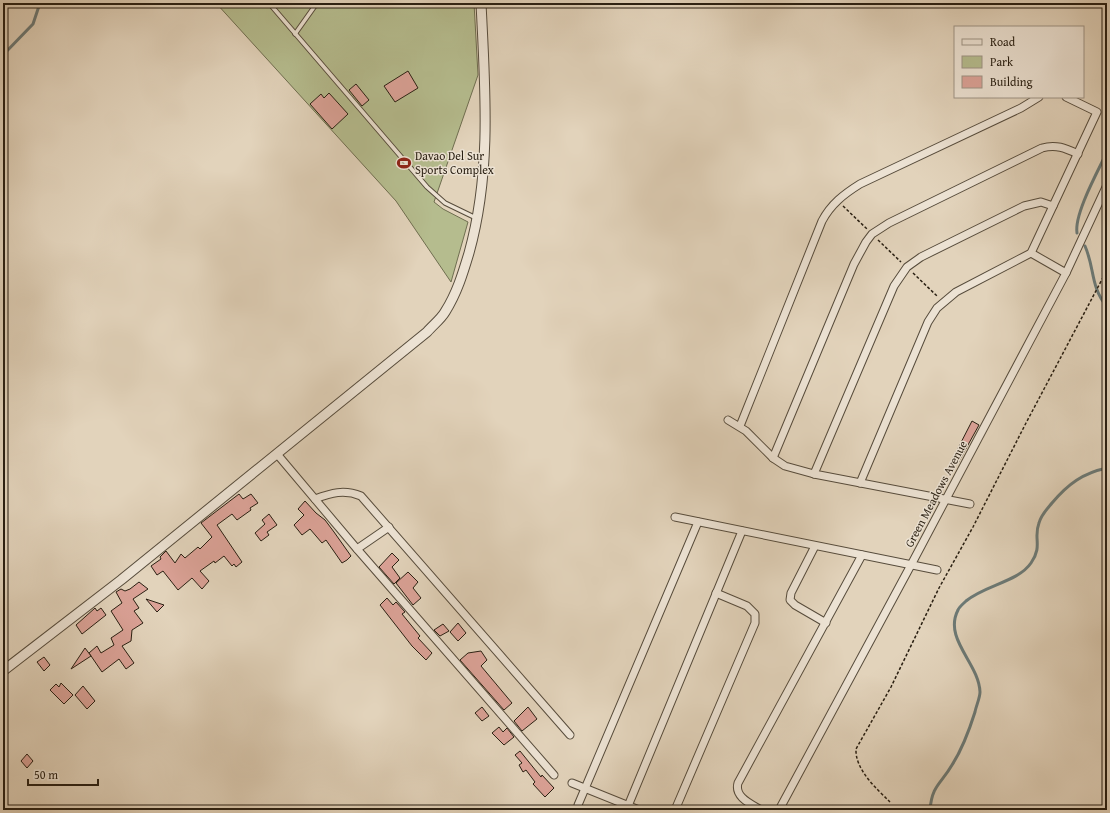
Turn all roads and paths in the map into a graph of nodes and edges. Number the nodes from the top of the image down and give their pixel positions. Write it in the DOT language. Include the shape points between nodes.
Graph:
graph roads {
  1 [pos="269,3"];
  2 [pos="317,3"];
  3 [pos="481,3"];
  4 [pos="295,34"];
  5 [pos="1037,98"];
  6 [pos="1068,98"];
  7 [pos="1078,154"];
  8 [pos="1107,186"];
  9 [pos="837,200"];
  10 [pos="1054,206"];
  11 [pos="477,218"];
  12 [pos="872,234"];
  13 [pos="1031,254"];
  14 [pos="907,267"];
  15 [pos="1107,270"];
  16 [pos="1066,273"];
  17 [pos="943,302"];
  18 [pos="728,420"];
  19 [pos="740,426"];
  20 [pos="276,454"];
  21 [pos="773,458"];
  22 [pos="814,474"];
  23 [pos="860,483"];
  24 [pos="315,499"];
  25 [pos="946,500"];
  26 [pos="970,504"];
  27 [pos="675,517"];
  28 [pos="698,522"];
  29 [pos="389,527"];
  30 [pos="742,531"];
  31 [pos="815,546"];
  32 [pos="357,549"];
  33 [pos="862,555"];
  34 [pos="911,565"];
  35 [pos="937,570"];
  36 [pos="716,594"];
  37 [pos="826,623"];
  38 [pos="3,671"];
  39 [pos="570,735"];
  40 [pos="554,775"];
  41 [pos="572,783"];
  42 [pos="585,788"];
  43 [pos="890,802"];
  44 [pos="578,805"];
  45 [pos="628,806"];
  46 [pos="639,810"];
  47 [pos="675,810"];
  48 [pos="761,810"];
  49 [pos="779,810"];
  1 -- 4 [label="lane"];
  2 -- 4 [label="lane"];
  3 -- 11 [label="street" via="486,136"];
  4 -- 11 [label="lane" via="436,196 454,208"];
  5 -- 9 [label="street" via="860,184"];
  6 -- 7 [label="street" via="1097,112"];
  7 -- 10 [label="street"];
  7 -- 12 [label="street" via="1059,146 1042,148 897,218"];
  8 -- 16 [label="street, Green Meadows Avenue"];
  9 -- 12 [label="path"];
  9 -- 19 [label="street" via="822,221"];
  10 -- 13 [label="street"];
  10 -- 14 [label="street" via="1041,202 1024,206 930,252"];
  11 -- 20 [label="street" via="457,290 445,313 427,332"];
  12 -- 14 [label="path"];
  12 -- 21 [label="street" via="856,258"];
  13 -- 16 [label="street"];
  13 -- 17 [label="street" via="963,288"];
  14 -- 17 [label="path"];
  14 -- 22 [label="street" via="894,286"];
  15 -- 43 [label="path" via="939,588 891,687 856,749 860,767"];
  16 -- 25 [label="street, Green Meadows Avenue"];
  17 -- 23 [label="street" via="928,322"];
  18 -- 19 [label="street"];
  19 -- 21 [label="street"];
  20 -- 24 [label="street"];
  20 -- 38 [label="street" via="121,580"];
  21 -- 22 [label="street" via="785,466"];
  22 -- 23 [label="street"];
  23 -- 25 [label="street"];
  24 -- 29 [label="street" via="332,493 351,492 361,496"];
  24 -- 32 [label="street"];
  25 -- 26 [label="street"];
  25 -- 34 [label="street, Green Meadows Avenue"];
  27 -- 28 [label="street"];
  28 -- 30 [label="street"];
  28 -- 42 [label="street"];
  29 -- 32 [label="street"];
  29 -- 39 [label="street"];
  30 -- 31 [label="street"];
  30 -- 36 [label="street"];
  31 -- 33 [label="street"];
  31 -- 37 [label="street" via="791,593 790,600"];
  32 -- 40 [label="street"];
  33 -- 34 [label="street"];
  33 -- 37 [label="street"];
  34 -- 35 [label="street"];
  34 -- 49 [label="street, Green Meadows Avenue"];
  36 -- 45 [label="street"];
  36 -- 47 [label="street" via="747,606 754,614 755,623"];
  37 -- 48 [label="street" via="738,783 740,796"];
  41 -- 42 [label="street"];
  42 -- 44 [label="street"];
  42 -- 45 [label="street"];
  45 -- 46 [label="street"];
}
